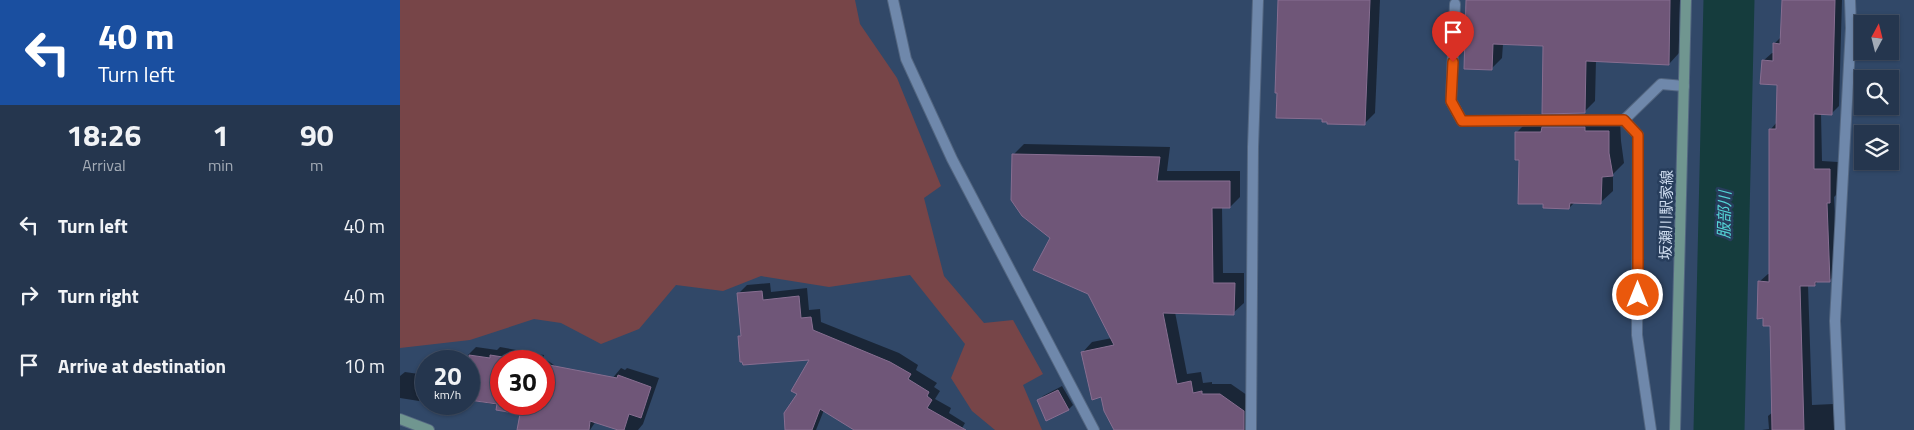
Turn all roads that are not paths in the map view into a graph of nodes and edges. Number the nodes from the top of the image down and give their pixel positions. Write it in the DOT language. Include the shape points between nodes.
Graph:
graph roads {
  1 [pos="893,0"];
  2 [pos="1258,0"];
  3 [pos="1686,0"];
  4 [pos="1850,0"];
  5 [pos="1455,4"];
  6 [pos="1684,86"];
  7 [pos="1624,120"];
  8 [pos="400,420"];
  9 [pos="428,430"];
  10 [pos="1094,430"];
  11 [pos="1251,430"];
  12 [pos="1651,430"];
  13 [pos="1675,430"];
  14 [pos="1840,430"];
  1 -- 10 [label="street" via="906,59 952,159"];
  2 -- 11 [label="street" via="1253,147"];
  3 -- 6 [label="main road, 坂瀬川駅家線"];
  4 -- 14 [label="street" via="1835,321"];
  5 -- 7 [label="street" via="1451,101 1462,121"];
  6 -- 7 [label="street" via="1661,84"];
  6 -- 13 [label="main road, 坂瀬川駅家線"];
  7 -- 12 [label="street" via="1638,135 1637,335"];
  8 -- 9 [label="main road"];
}
